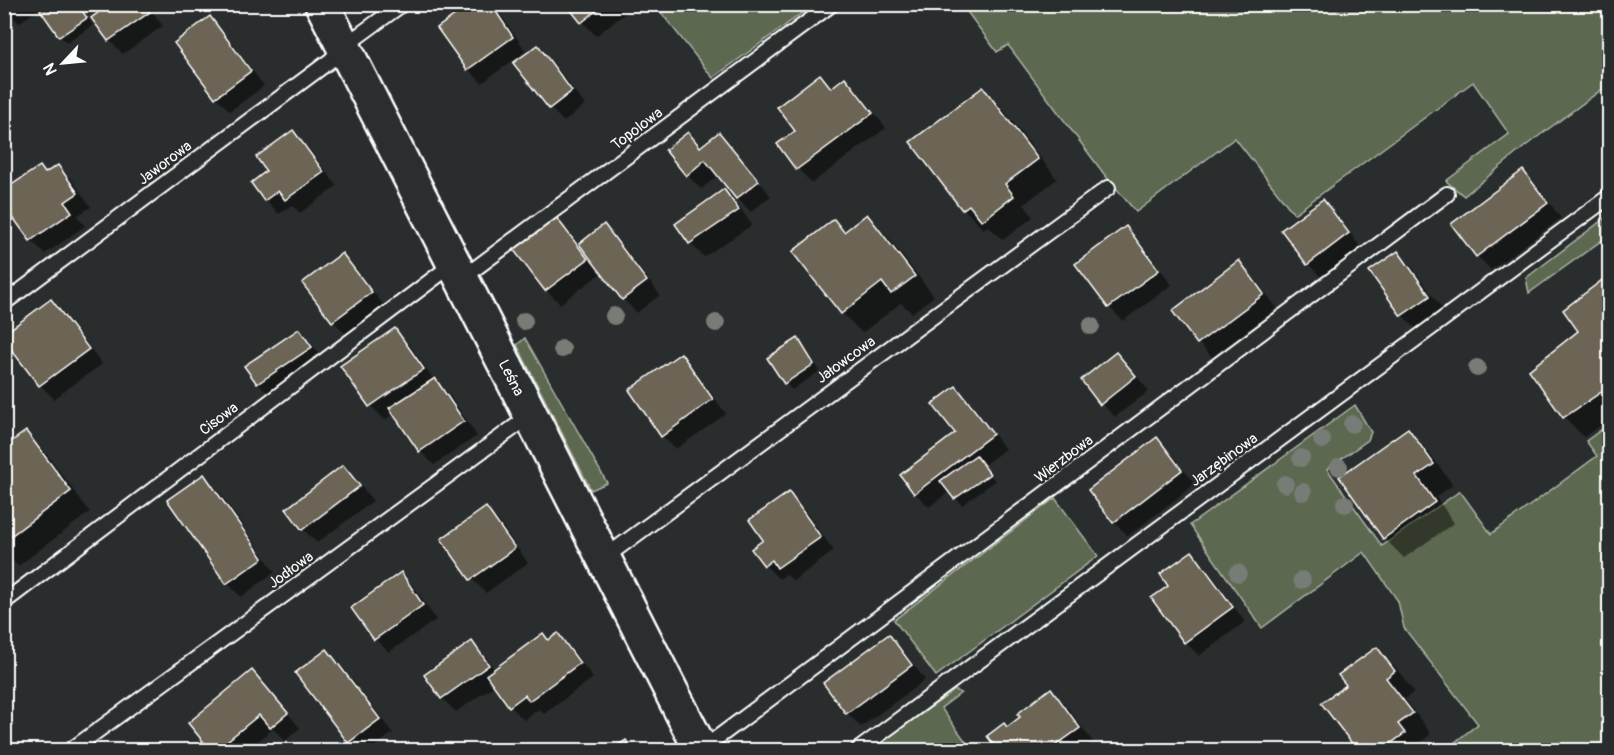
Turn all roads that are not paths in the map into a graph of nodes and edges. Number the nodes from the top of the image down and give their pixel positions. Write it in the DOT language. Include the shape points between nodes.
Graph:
graph roads {
  1 [pos="322,4"];
  2 [pos="402,4"];
  3 [pos="832,4"];
  4 [pos="343,47"];
  5 [pos="1108,188"];
  6 [pos="1447,194"];
  7 [pos="1610,196"];
  8 [pos="457,272"];
  9 [pos="4,303"];
  10 [pos="531,416"];
  11 [pos="604,558"];
  12 [pos="4,602"];
  13 [pos="71,750"];
  14 [pos="701,750"];
  15 [pos="858,750"];
  1 -- 4 [label="street, Leśna"];
  2 -- 4 [label="lane, Jaworowa"];
  3 -- 8 [label="lane, Topolowa"];
  4 -- 8 [label="street, Leśna"];
  4 -- 9 [label="lane, Jaworowa" via="331,60"];
  5 -- 11 [label="lane, Jałowcowa"];
  6 -- 14 [label="lane, Wierzbowa"];
  7 -- 15 [label="lane, Jarzębinowa"];
  8 -- 10 [label="street, Leśna"];
  8 -- 12 [label="lane, Cisowa"];
  10 -- 11 [label="street, Leśna"];
  10 -- 13 [label="lane, Jodłowa"];
  11 -- 14 [label="street, Leśna"];
}
